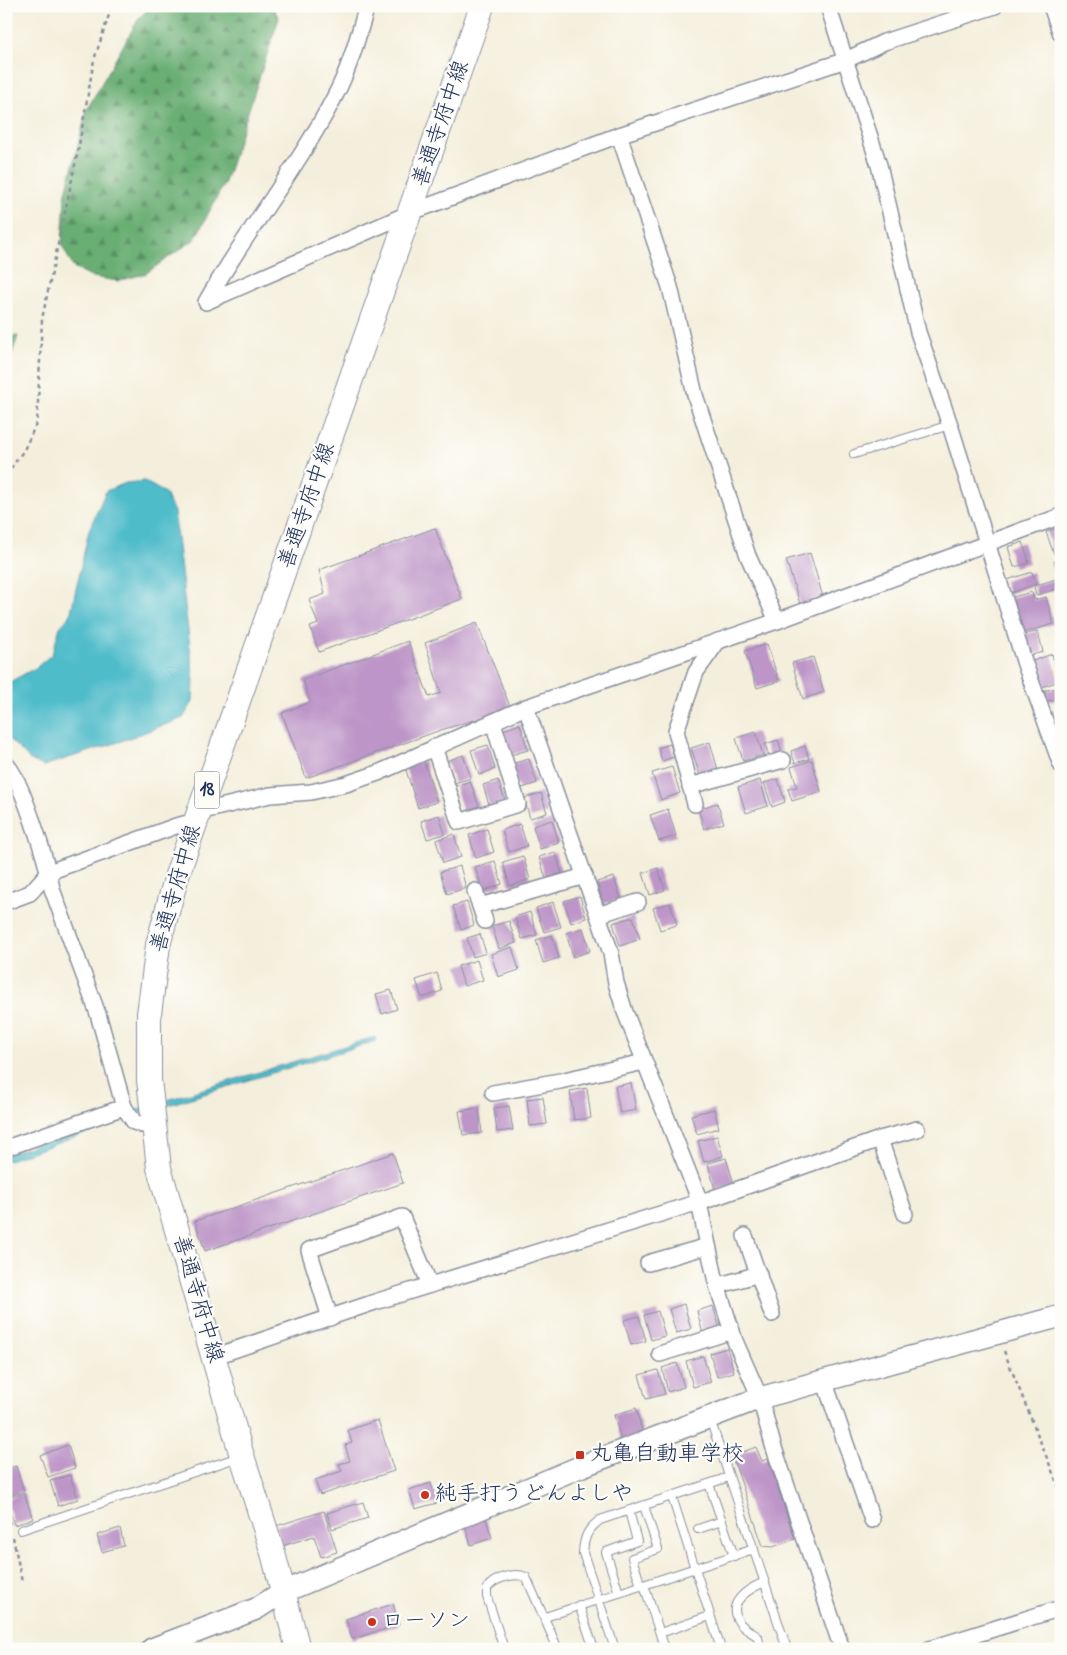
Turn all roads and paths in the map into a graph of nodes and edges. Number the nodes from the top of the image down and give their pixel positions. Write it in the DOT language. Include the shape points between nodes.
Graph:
graph roads {
  1 [pos="112,6"];
  2 [pos="367,6"];
  3 [pos="482,6"];
  4 [pos="828,6"];
  5 [pos="995,6"];
  6 [pos="1051,6"];
  7 [pos="1061,34"];
  8 [pos="846,60"];
  9 [pos="618,135"];
  10 [pos="412,212"];
  11 [pos="950,424"];
  12 [pos="854,454"];
  13 [pos="6,475"];
  14 [pos="1061,516"];
  15 [pos="986,542"];
  16 [pos="777,621"];
  17 [pos="718,641"];
  18 [pos="526,707"];
  19 [pos="493,722"];
  20 [pos="434,747"];
  21 [pos="783,760"];
  22 [pos="6,764"];
  23 [pos="1061,765"];
  24 [pos="690,786"];
  25 [pos="695,804"];
  26 [pos="198,817"];
  27 [pos="49,872"];
  28 [pos="585,876"];
  29 [pos="475,891"];
  30 [pos="6,902"];
  31 [pos="638,902"];
  32 [pos="480,906"];
  33 [pos="598,915"];
  34 [pos="485,921"];
  35 [pos="644,1062"];
  36 [pos="493,1093"];
  37 [pos="124,1107"];
  38 [pos="152,1124"];
  39 [pos="917,1129"];
  40 [pos="880,1140"];
  41 [pos="6,1148"];
  42 [pos="699,1202"];
  43 [pos="905,1214"];
  44 [pos="745,1236"];
  45 [pos="708,1246"];
  46 [pos="648,1263"];
  47 [pos="759,1274"];
  48 [pos="430,1285"];
  49 [pos="718,1286"];
  50 [pos="772,1314"];
  51 [pos="1061,1316"];
  52 [pos="330,1318"];
  53 [pos="732,1331"];
  54 [pos="997,1333"];
  55 [pos="660,1354"];
  56 [pos="213,1357"];
  57 [pos="824,1380"];
  58 [pos="760,1398"];
  59 [pos="710,1419"];
  60 [pos="242,1456"];
  61 [pos="729,1477"];
  62 [pos="710,1484"];
  63 [pos="1061,1493"];
  64 [pos="672,1497"];
  65 [pos="644,1506"];
  66 [pos="629,1511"];
  67 [pos="722,1520"];
  68 [pos="872,1520"];
  69 [pos="698,1529"];
  70 [pos="17,1531"];
  71 [pos="754,1549"];
  72 [pos="734,1556"];
  73 [pos="696,1568"];
  74 [pos="22,1582"];
  75 [pos="765,1582"];
  76 [pos="642,1586"];
  77 [pos="281,1593"];
  78 [pos="619,1593"];
  79 [pos="598,1599"];
  80 [pos="579,1605"];
  81 [pos="1061,1608"];
  82 [pos="710,1616"];
  83 [pos="545,1617"];
  84 [pos="660,1633"];
  85 [pos="786,1646"];
  86 [pos="152,1649"];
  87 [pos="298,1649"];
  88 [pos="504,1649"];
  89 [pos="558,1649"];
  90 [pos="594,1649"];
  91 [pos="615,1649"];
  92 [pos="665,1649"];
  93 [pos="720,1649"];
  94 [pos="760,1649"];
  95 [pos="792,1649"];
  96 [pos="842,1649"];
  97 [pos="929,1649"];
  1 -- 13 [label="path" via="94,60 42,319 37,422 24,450"];
  2 -- 10 [label="street" via="336,95 206,302"];
  3 -- 10 [label="main road, 善通寺府中線 / 18"];
  4 -- 8 [label="street"];
  5 -- 8 [label="street" via="884,42"];
  6 -- 7 [label="street"];
  8 -- 9 [label="street"];
  8 -- 11 [label="street" via="879,165 918,332"];
  9 -- 10 [label="street"];
  9 -- 16 [label="street" via="670,287 695,395 748,556"];
  10 -- 26 [label="main road, 善通寺府中線 / 18"];
  11 -- 12 [label="lane"];
  11 -- 15 [label="street"];
  14 -- 15 [label="street"];
  15 -- 16 [label="street"];
  15 -- 23 [label="street"];
  16 -- 17 [label="street"];
  17 -- 18 [label="street"];
  17 -- 24 [label="street" via="696,672 676,731"];
  18 -- 19 [label="street"];
  18 -- 28 [label="street"];
  19 -- 20 [label="street"];
  19 -- 20 [label="street" via="518,804 459,822"];
  20 -- 26 [label="street" via="346,784 311,792 270,795"];
  21 -- 24 [label="street"];
  22 -- 27 [label="street" via="17,779"];
  24 -- 25 [label="street"];
  26 -- 27 [label="street"];
  26 -- 38 [label="main road, 善通寺府中線 / 18" via="166,913 152,981 148,1014"];
  27 -- 30 [label="street" via="30,893"];
  27 -- 37 [label="street" via="52,889 98,1014"];
  28 -- 32 [label="street"];
  28 -- 33 [label="street"];
  29 -- 32 [label="street"];
  31 -- 33 [label="street"];
  32 -- 34 [label="street"];
  33 -- 35 [label="street" via="611,953 624,1012"];
  35 -- 36 [label="street"];
  35 -- 42 [label="street"];
  37 -- 38 [label="street" via="134,1122"];
  37 -- 41 [label="street"];
  38 -- 56 [label="main road, 善通寺府中線 / 18" via="158,1168"];
  39 -- 40 [label="street"];
  40 -- 42 [label="street"];
  40 -- 43 [label="street"];
  42 -- 45 [label="street"];
  42 -- 48 [label="street"];
  44 -- 47 [label="street"];
  45 -- 46 [label="street"];
  45 -- 49 [label="street"];
  47 -- 49 [label="street"];
  47 -- 50 [label="street"];
  48 -- 52 [label="street"];
  48 -- 52 [label="street" via="402,1217 309,1250"];
  49 -- 53 [label="street"];
  51 -- 54 [label="street"];
  52 -- 56 [label="street"];
  53 -- 55 [label="street"];
  53 -- 58 [label="street"];
  54 -- 57 [label="street"];
  54 -- 63 [label="path"];
  56 -- 60 [label="main road, 善通寺府中線 / 18"];
  57 -- 58 [label="street"];
  57 -- 68 [label="street"];
  58 -- 59 [label="street"];
  58 -- 96 [label="street"];
  59 -- 61 [label="lane"];
  59 -- 77 [label="street" via="582,1466"];
  60 -- 70 [label="lane"];
  60 -- 77 [label="main road, 善通寺府中線 / 18"];
  61 -- 62 [label="lane"];
  61 -- 71 [label="lane"];
  62 -- 64 [label="lane"];
  62 -- 67 [label="lane"];
  64 -- 65 [label="lane"];
  64 -- 73 [label="lane"];
  65 -- 66 [label="lane"];
  65 -- 76 [label="lane" via="658,1549 632,1558"];
  66 -- 78 [label="lane" via="637,1541 606,1552"];
  66 -- 79 [label="lane" via="600,1520 584,1539 583,1553"];
  67 -- 69 [label="lane"];
  67 -- 72 [label="lane"];
  70 -- 74 [label="path"];
  71 -- 72 [label="lane"];
  71 -- 75 [label="lane"];
  72 -- 73 [label="lane"];
  73 -- 76 [label="lane"];
  73 -- 82 [label="lane"];
  75 -- 85 [label="lane"];
  75 -- 94 [label="lane" via="748,1589 736,1606 739,1622 758,1638"];
  76 -- 78 [label="lane"];
  76 -- 84 [label="lane"];
  77 -- 86 [label="street" via="256,1609"];
  77 -- 87 [label="main road, 善通寺府中線 / 18"];
  78 -- 79 [label="lane"];
  79 -- 80 [label="lane"];
  79 -- 91 [label="lane"];
  80 -- 83 [label="lane"];
  80 -- 90 [label="lane"];
  81 -- 97 [label="street"];
  82 -- 84 [label="lane"];
  82 -- 93 [label="lane"];
  83 -- 88 [label="lane" via="526,1576 512,1575 491,1583 487,1597"];
  83 -- 89 [label="lane"];
  84 -- 92 [label="lane"];
  85 -- 95 [label="lane"];
}
